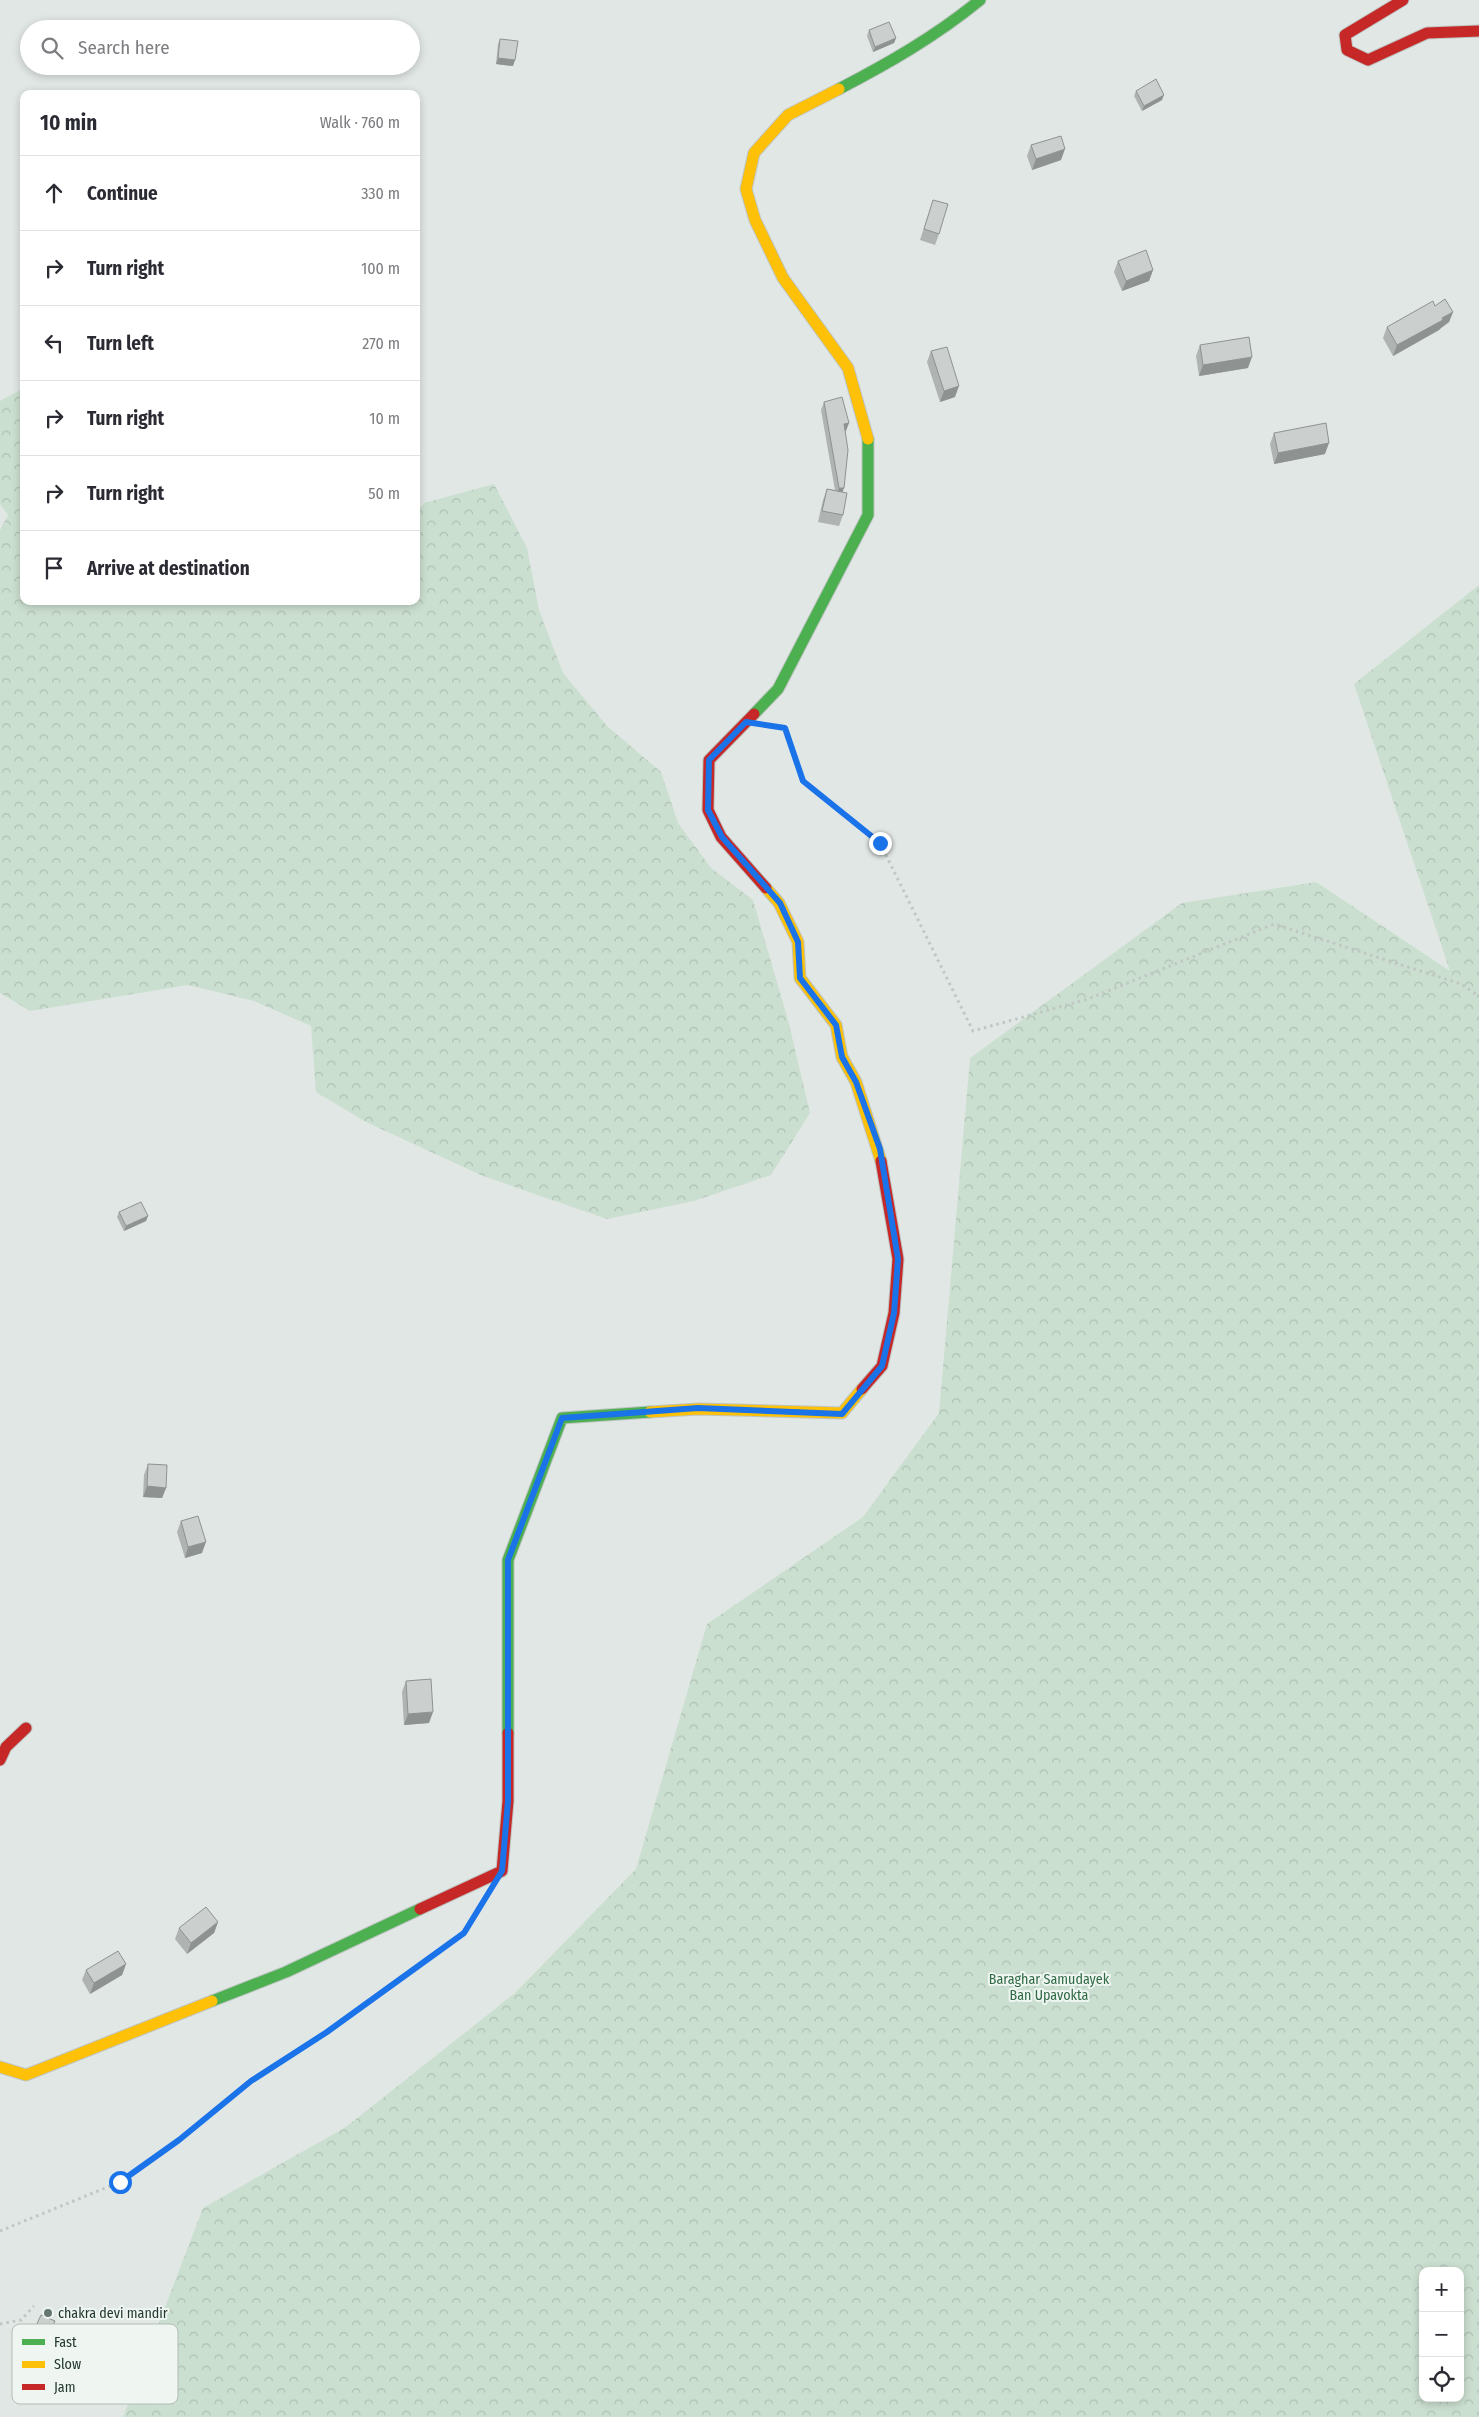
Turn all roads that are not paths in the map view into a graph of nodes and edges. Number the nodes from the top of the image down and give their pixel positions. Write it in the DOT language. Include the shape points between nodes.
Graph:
graph roads {
  1 [pos="980,0"];
  2 [pos="1403,0"];
  3 [pos="1479,31"];
  4 [pos="26,1728"];
  5 [pos="0,1760"];
  6 [pos="0,2067"];
  1 -- 6 [label="street" via="946,28 897,59 788,116 754,153 746,189 755,220 782,278 848,368 869,443 868,515 778,689 709,760 708,810 722,837 780,903 798,942 800,978 836,1025 842,1057 856,1082 880,1149 898,1259 894,1313 882,1366 842,1414 698,1408 562,1418 508,1560 508,1801 502,1871 286,1972 35,2071 26,2074"];
  2 -- 3 [label="street" via="1358,23 1345,35 1348,50 1368,60 1426,33"];
  4 -- 5 [label="street" via="6,1747"];
}
